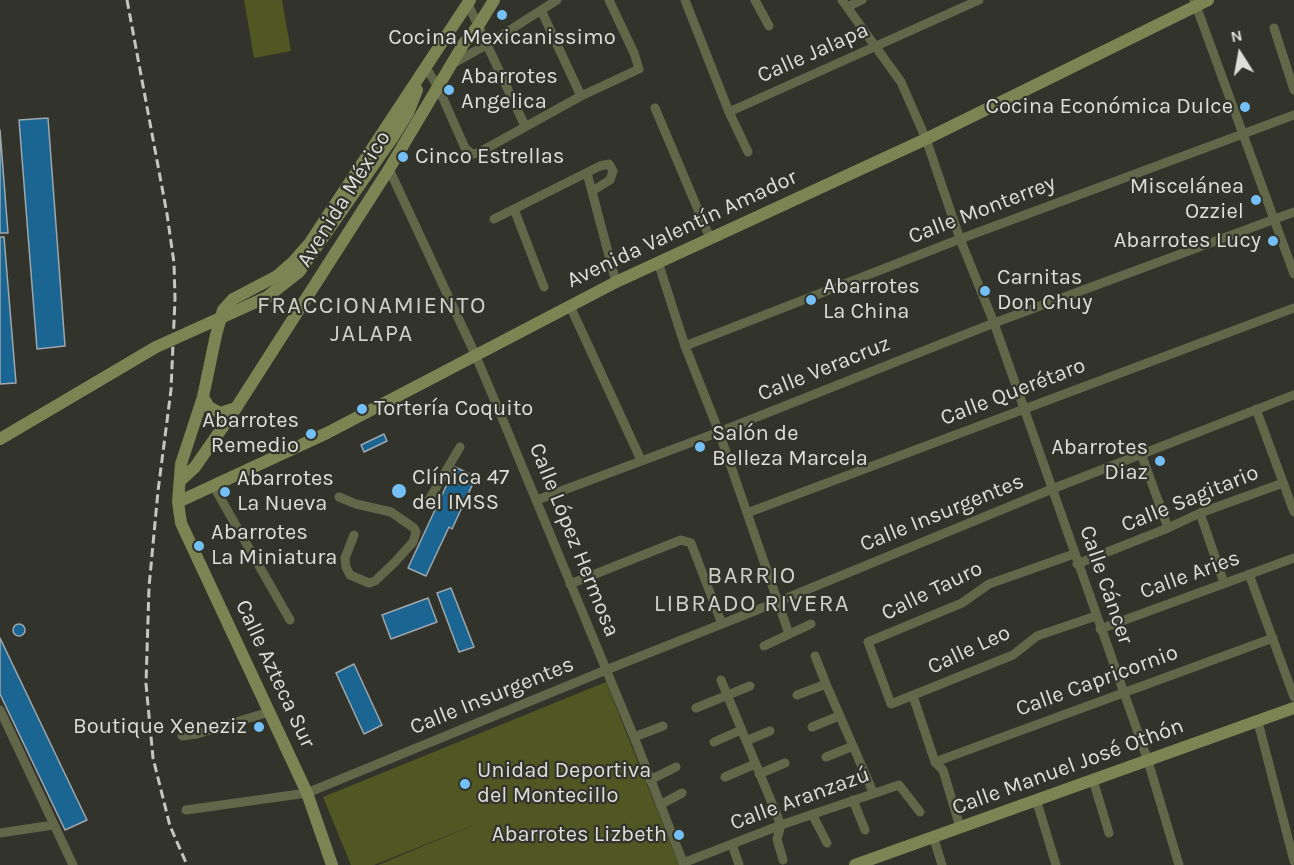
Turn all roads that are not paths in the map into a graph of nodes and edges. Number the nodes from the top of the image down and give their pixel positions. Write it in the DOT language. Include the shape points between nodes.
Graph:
graph roads {
  1 [pos="494,0"];
  2 [pos="557,0"];
  3 [pos="609,0"];
  4 [pos="686,0"];
  5 [pos="755,0"];
  6 [pos="861,0"];
  7 [pos="979,0"];
  8 [pos="1208,0"];
  9 [pos="469,2"];
  10 [pos="844,3"];
  11 [pos="1195,3"];
  12 [pos="541,10"];
  13 [pos="478,26"];
  14 [pos="769,26"];
  15 [pos="1274,27"];
  16 [pos="488,44"];
  17 [pos="876,46"];
  18 [pos="452,64"];
  19 [pos="425,66"];
  20 [pos="438,87"];
  21 [pos="1294,90"];
  22 [pos="581,96"];
  23 [pos="655,108"];
  24 [pos="729,112"];
  25 [pos="408,113"];
  26 [pos="1294,115"];
  27 [pos="525,126"];
  28 [pos="1242,134"];
  29 [pos="926,139"];
  30 [pos="748,152"];
  31 [pos="389,169"];
  32 [pos="587,173"];
  33 [pos="592,191"];
  34 [pos="514,209"];
  35 [pos="1294,212"];
  36 [pos="494,219"];
  37 [pos="1275,220"];
  38 [pos="710,238"];
  39 [pos="960,239"];
  40 [pos="658,262"];
  41 [pos="1294,274"];
  42 [pos="615,282"];
  43 [pos="544,287"];
  44 [pos="570,306"];
  45 [pos="1294,308"];
  46 [pos="994,323"];
  47 [pos="685,346"];
  48 [pos="475,354"];
  49 [pos="1294,395"];
  50 [pos="203,397"];
  51 [pos="236,408"];
  52 [pos="1022,409"];
  53 [pos="1256,409"];
  54 [pos="719,432"];
  55 [pos="0,439"];
  56 [pos="460,447"];
  57 [pos="1142,456"];
  58 [pos="641,460"];
  59 [pos="182,480"];
  60 [pos="1283,483"];
  61 [pos="214,487"];
  62 [pos="1052,489"];
  63 [pos="339,497"];
  64 [pos="537,500"];
  65 [pos="178,502"];
  66 [pos="428,503"];
  67 [pos="1294,512"];
  68 [pos="747,513"];
  69 [pos="1200,513"];
  70 [pos="1168,528"];
  71 [pos="354,535"];
  72 [pos="1294,558"];
  73 [pos="1075,559"];
  74 [pos="1249,574"];
  75 [pos="1224,583"];
  76 [pos="570,584"];
  77 [pos="777,602"];
  78 [pos="1096,616"];
  79 [pos="290,620"];
  80 [pos="722,624"];
  81 [pos="811,624"];
  82 [pos="1100,629"];
  83 [pos="789,634"];
  84 [pos="1273,638"];
  85 [pos="764,646"];
  86 [pos="815,656"];
  87 [pos="606,670"];
  88 [pos="721,680"];
  89 [pos="825,684"];
  90 [pos="750,686"];
  91 [pos="1122,692"];
  92 [pos="728,695"];
  93 [pos="797,695"];
  94 [pos="913,696"];
  95 [pos="1294,697"];
  96 [pos="891,704"];
  97 [pos="696,708"];
  98 [pos="1294,708"];
  99 [pos="0,710"];
  100 [pos="269,712"];
  101 [pos="839,716"];
  102 [pos="1258,722"];
  103 [pos="663,726"];
  104 [pos="812,727"];
  105 [pos="741,730"];
  106 [pos="770,731"];
  107 [pos="182,736"];
  108 [pos="634,737"];
  109 [pos="746,741"];
  110 [pos="714,742"];
  111 [pos="853,746"];
  112 [pos="826,757"];
  113 [pos="1148,761"];
  114 [pos="935,762"];
  115 [pos="785,763"];
  116 [pos="755,764"];
  117 [pos="676,767"];
  118 [pos="759,774"];
  119 [pos="725,777"];
  120 [pos="650,780"];
  121 [pos="1093,780"];
  122 [pos="873,792"];
  123 [pos="307,793"];
  124 [pos="682,793"];
  125 [pos="1036,799"];
  126 [pos="853,800"];
  127 [pos="660,805"];
  128 [pos="186,810"];
  129 [pos="920,812"];
  130 [pos="812,814"];
  131 [pos="53,825"];
  132 [pos="780,825"];
  133 [pos="960,827"];
  134 [pos="865,830"];
  135 [pos="0,833"];
  136 [pos="1109,833"];
  137 [pos="934,838"];
  138 [pos="827,843"];
  139 [pos="732,844"];
  140 [pos="783,860"];
  141 [pos="1294,861"];
  142 [pos="683,864"];
  143 [pos="73,865"];
  144 [pos="332,865"];
  145 [pos="739,865"];
  146 [pos="855,865"];
  147 [pos="942,865"];
  148 [pos="1056,865"];
  149 [pos="1179,865"];
  1 -- 13 [label="street, Avenida México"];
  2 -- 12 [label="street"];
  3 -- 22 [label="street" via="639,69"];
  4 -- 24 [label="street"];
  5 -- 14 [label="street"];
  6 -- 10 [label="street"];
  7 -- 17 [label="street, Calle Jalapa"];
  8 -- 11 [label="street, Avenida Valentín Amador"];
  9 -- 13 [label="street"];
  9 -- 19 [label="street, Avenida México"];
  10 -- 17 [label="street, Calle Cáncer"];
  11 -- 28 [label="street"];
  11 -- 29 [label="street, Avenida Valentín Amador"];
  12 -- 16 [label="street"];
  12 -- 22 [label="street"];
  13 -- 16 [label="street"];
  13 -- 18 [label="street, Avenida México"];
  15 -- 21 [label="street"];
  16 -- 18 [label="street"];
  16 -- 27 [label="street"];
  17 -- 24 [label="street, Calle Jalapa"];
  17 -- 29 [label="street, Calle Cáncer" via="901,82"];
  18 -- 20 [label="street, Avenida México"];
  19 -- 20 [label="street"];
  19 -- 25 [label="street, Avenida México"];
  19 -- 50 [label="street, Avenida México" via="309,244 277,276 233,299 223,310"];
  20 -- 25 [label="street, Avenida México"];
  20 -- 27 [label="street" via="465,148 472,154"];
  20 -- 31 [label="street, Avenida México"];
  22 -- 27 [label="street"];
  23 -- 38 [label="street"];
  24 -- 30 [label="street"];
  25 -- 55 [label="street, Avenida México, bridge" via="299,272 267,297 156,347"];
  26 -- 28 [label="street, Calle Monterrey"];
  28 -- 37 [label="street"];
  28 -- 39 [label="street, Calle Monterrey"];
  29 -- 38 [label="street, Avenida Valentín Amador"];
  29 -- 39 [label="street, Calle Cáncer"];
  31 -- 48 [label="street, Calle López Hermosa"];
  31 -- 51 [label="street, Avenida México"];
  32 -- 33 [label="street"];
  32 -- 33 [label="street" via="609,164 613,171 610,180"];
  32 -- 34 [label="street"];
  33 -- 42 [label="street"];
  34 -- 36 [label="street"];
  34 -- 43 [label="street"];
  35 -- 37 [label="street, Calle Veracruz"];
  37 -- 41 [label="street"];
  37 -- 46 [label="street, Calle Veracruz"];
  38 -- 40 [label="street, Avenida Valentín Amador"];
  39 -- 46 [label="street, Calle Cáncer"];
  39 -- 47 [label="street, Calle Monterrey"];
  40 -- 42 [label="street, Avenida Valentín Amador"];
  40 -- 47 [label="street"];
  42 -- 44 [label="street, Avenida Valentín Amador"];
  44 -- 48 [label="street, Avenida Valentín Amador"];
  44 -- 58 [label="street"];
  45 -- 52 [label="street, Calle Querétaro"];
  46 -- 52 [label="street, Calle Cáncer"];
  46 -- 54 [label="street, Calle Veracruz"];
  47 -- 54 [label="street"];
  48 -- 61 [label="street, Avenida Valentín Amador" via="327,433"];
  48 -- 64 [label="street, Calle López Hermosa"];
  49 -- 53 [label="street, Calle Insurgentes"];
  50 -- 51 [label="street" via="209,407 220,413"];
  50 -- 59 [label="street, Avenida México" via="181,464"];
  51 -- 59 [label="street, Avenida México"];
  52 -- 62 [label="street, Calle Cáncer"];
  52 -- 68 [label="street, Calle Querétaro"];
  53 -- 57 [label="street, Calle Insurgentes"];
  53 -- 60 [label="street"];
  54 -- 58 [label="street, Calle Veracruz"];
  54 -- 68 [label="street"];
  56 -- 66 [label="street"];
  57 -- 62 [label="street, Calle Insurgentes"];
  57 -- 70 [label="street"];
  58 -- 64 [label="street, Calle Veracruz"];
  59 -- 65 [label="street, Avenida México"];
  60 -- 67 [label="street"];
  60 -- 69 [label="street, Calle Sagitario"];
  61 -- 65 [label="street, Avenida Valentín Amador"];
  61 -- 79 [label="street"];
  62 -- 73 [label="street, Calle Cáncer"];
  62 -- 77 [label="street, Calle Insurgentes"];
  63 -- 71 [label="street" via="391,512 416,532 413,542 395,562 369,583 350,575 346,567 345,558"];
  64 -- 76 [label="street, Calle López Hermosa"];
  65 -- 100 [label="street, Calle Azteca Sur" via="181,522"];
  68 -- 77 [label="street"];
  69 -- 70 [label="street, Calle Sagitario"];
  69 -- 75 [label="street"];
  70 -- 73 [label="street, Calle Sagitario"];
  72 -- 74 [label="street, Calle Aries"];
  73 -- 78 [label="street, Calle Cáncer"];
  73 -- 96 [label="street, Calle Tauro" via="989,584 962,603 868,642"];
  74 -- 75 [label="street, Calle Aries"];
  74 -- 84 [label="street"];
  75 -- 82 [label="street, Calle Aries"];
  76 -- 80 [label="street" via="681,540 691,543"];
  76 -- 87 [label="street, Calle López Hermosa"];
  77 -- 80 [label="street, Calle Insurgentes"];
  77 -- 83 [label="street"];
  78 -- 82 [label="street, Calle Cáncer"];
  78 -- 94 [label="street, Calle Leo" via="1037,636 1013,655"];
  80 -- 87 [label="street, Calle Insurgentes"];
  81 -- 83 [label="street"];
  82 -- 91 [label="street, Calle Cáncer"];
  83 -- 85 [label="street"];
  84 -- 91 [label="street, Calle Capricornio"];
  84 -- 95 [label="street"];
  86 -- 89 [label="street"];
  87 -- 108 [label="street, Calle López Hermosa"];
  87 -- 123 [label="street, Calle Insurgentes"];
  88 -- 92 [label="street"];
  89 -- 93 [label="street"];
  89 -- 101 [label="street"];
  90 -- 92 [label="street"];
  91 -- 113 [label="street, Calle Cáncer"];
  91 -- 114 [label="street, Calle Capricornio"];
  92 -- 97 [label="street"];
  92 -- 105 [label="street"];
  94 -- 96 [label="street, Calle Leo"];
  94 -- 114 [label="street"];
  98 -- 102 [label="street, Calle Manuel José Othón"];
  99 -- 131 [label="street"];
  100 -- 107 [label="street"];
  100 -- 123 [label="street, Calle Azteca Sur"];
  101 -- 104 [label="street"];
  101 -- 111 [label="street"];
  102 -- 113 [label="street, Calle Manuel José Othón"];
  102 -- 141 [label="street"];
  103 -- 108 [label="street"];
  105 -- 109 [label="street"];
  105 -- 110 [label="street"];
  106 -- 109 [label="street"];
  108 -- 120 [label="street, Calle López Hermosa"];
  109 -- 116 [label="street"];
  111 -- 112 [label="street"];
  111 -- 122 [label="street"];
  113 -- 121 [label="street, Calle Manuel José Othón"];
  113 -- 149 [label="street, Calle Cáncer"];
  114 -- 133 [label="street" via="943,770"];
  115 -- 118 [label="street"];
  116 -- 118 [label="street"];
  116 -- 119 [label="street"];
  117 -- 120 [label="street"];
  118 -- 132 [label="street"];
  120 -- 127 [label="street, Calle López Hermosa"];
  121 -- 125 [label="street, Calle Manuel José Othón"];
  121 -- 136 [label="street"];
  122 -- 126 [label="street, Calle Aranzazú"];
  122 -- 129 [label="street, Calle Aranzazú" via="899,785"];
  123 -- 128 [label="street, Calle Insurgentes"];
  123 -- 144 [label="street, Calle Azteca Sur"];
  124 -- 127 [label="street"];
  125 -- 133 [label="street, Calle Manuel José Othón"];
  125 -- 148 [label="street"];
  126 -- 130 [label="street, Calle Aranzazú"];
  126 -- 134 [label="street"];
  127 -- 142 [label="street, Calle López Hermosa"];
  130 -- 132 [label="street, Calle Aranzazú"];
  130 -- 138 [label="street"];
  131 -- 135 [label="street"];
  131 -- 143 [label="street"];
  132 -- 139 [label="street, Calle Aranzazú"];
  132 -- 140 [label="street" via="777,839"];
  133 -- 137 [label="street, Calle Manuel José Othón"];
  137 -- 146 [label="street, Calle Manuel José Othón"];
  137 -- 147 [label="street"];
  139 -- 142 [label="street, Calle Aranzazú"];
  139 -- 145 [label="street"];
}
